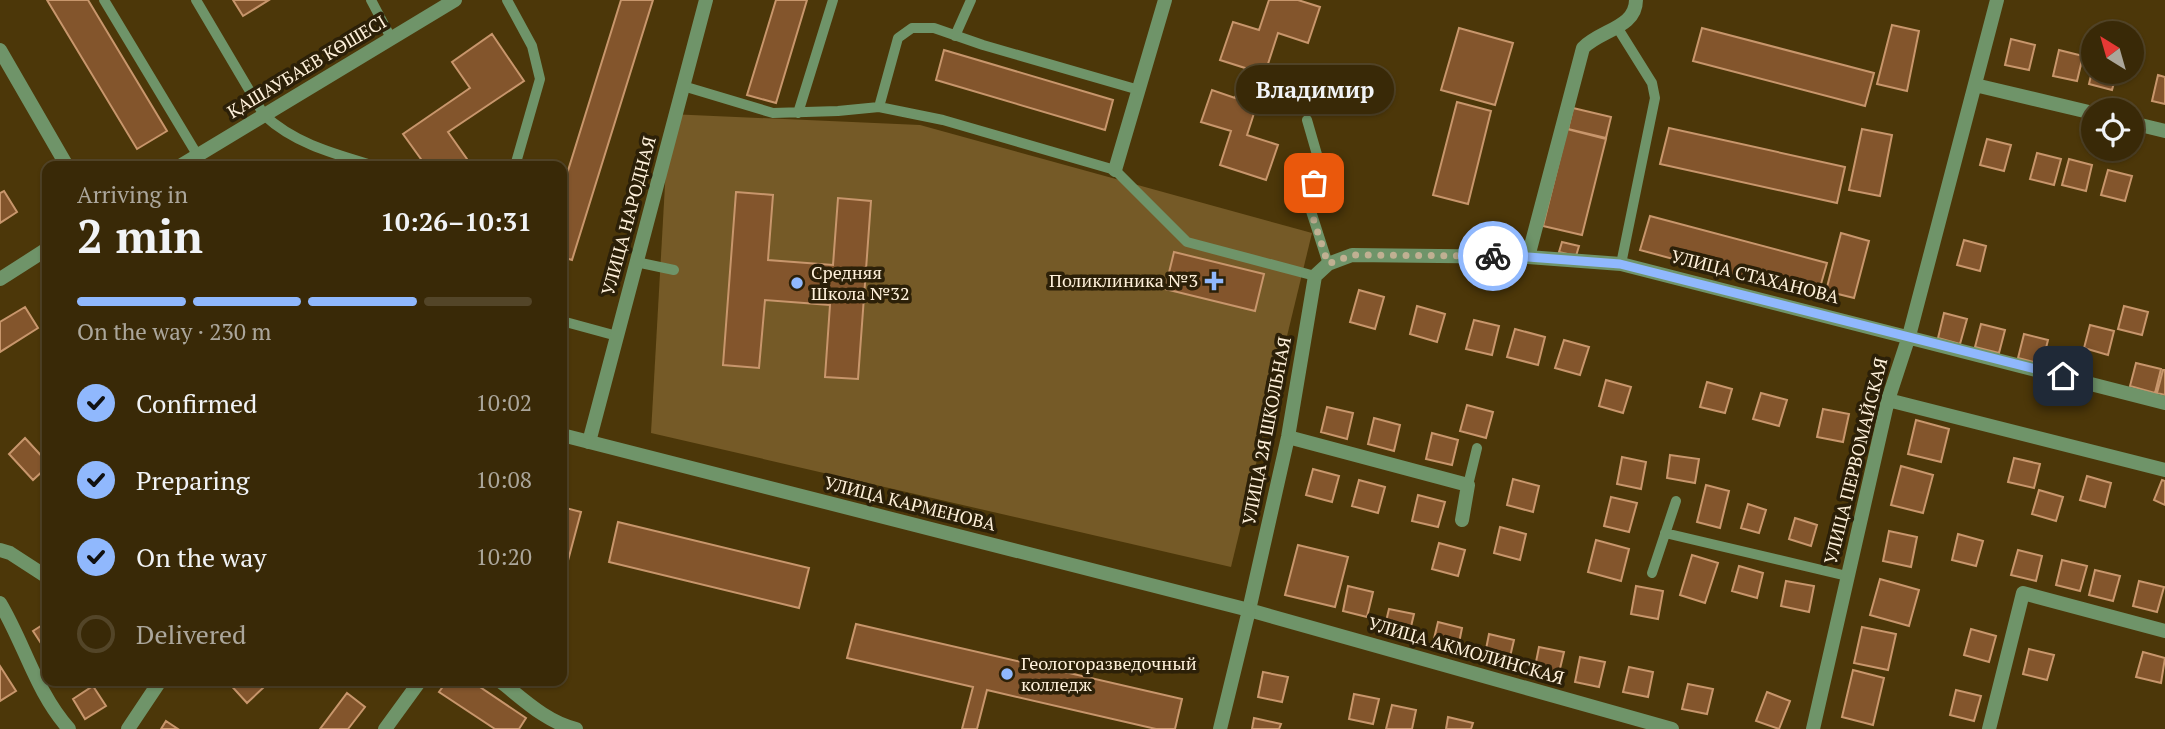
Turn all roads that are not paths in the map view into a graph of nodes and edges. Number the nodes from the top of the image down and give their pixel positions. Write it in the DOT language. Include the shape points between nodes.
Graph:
graph roads {
  1 [pos="104,0"];
  2 [pos="197,0"];
  3 [pos="371,0"];
  4 [pos="455,0"];
  5 [pos="507,0"];
  6 [pos="706,0"];
  7 [pos="833,0"];
  8 [pos="971,0"];
  9 [pos="1165,0"];
  10 [pos="1636,0"];
  11 [pos="1997,0"];
  12 [pos="1617,27"];
  13 [pos="955,36"];
  14 [pos="391,38"];
  15 [pos="0,50"];
  16 [pos="1975,85"];
  17 [pos="683,86"];
  18 [pos="1139,90"];
  19 [pos="879,107"];
  20 [pos="2081,110"];
  21 [pos="798,113"];
  22 [pos="264,116"];
  23 [pos="1307,120"];
  24 [pos="2144,126"];
  25 [pos="2165,131"];
  26 [pos="198,156"];
  27 [pos="64,161"];
  28 [pos="189,161"];
  29 [pos="359,161"];
  30 [pos="517,161"];
  31 [pos="1115,170"];
  32 [pos="42,252"];
  33 [pos="1528,257"];
  34 [pos="636,262"];
  35 [pos="1328,264"];
  36 [pos="1620,264"];
  37 [pos="674,270"];
  38 [pos="1315,276"];
  39 [pos="0,279"];
  40 [pos="567,322"];
  41 [pos="617,336"];
  42 [pos="1909,336"];
  43 [pos="1888,400"];
  44 [pos="2165,402"];
  45 [pos="567,436"];
  46 [pos="1288,437"];
  47 [pos="589,442"];
  48 [pos="1478,448"];
  49 [pos="2165,470"];
  50 [pos="1468,485"];
  51 [pos="1675,501"];
  52 [pos="1462,520"];
  53 [pos="1665,533"];
  54 [pos="0,550"];
  55 [pos="1651,573"];
  56 [pos="42,574"];
  57 [pos="1847,576"];
  58 [pos="0,603"];
  59 [pos="1249,610"];
  60 [pos="2165,631"];
  61 [pos="157,686"];
  62 [pos="416,686"];
  63 [pos="506,686"];
  64 [pos="69,729"];
  65 [pos="128,729"];
  66 [pos="385,729"];
  67 [pos="576,729"];
  68 [pos="1220,729"];
  69 [pos="1672,729"];
  70 [pos="1813,729"];
  71 [pos="1989,729"];
  1 -- 26 [label="lane"];
  2 -- 22 [label="lane"];
  3 -- 14 [label="lane"];
  4 -- 14 [label="street, ҚАШАУБАЕВ КӨШЕСІ"];
  5 -- 30 [label="lane" via="532,46 540,79"];
  6 -- 17 [label="street, УЛИЦА НАРОДНАЯ"];
  7 -- 21 [label="lane"];
  8 -- 13 [label="lane"];
  9 -- 18 [label="street"];
  10 -- 12 [label="street" via="1631,18"];
  11 -- 16 [label="street, УЛИЦА ПЕРВОМАЙСКАЯ"];
  12 -- 33 [label="street" via="1583,48"];
  12 -- 36 [label="lane" via="1652,83 1655,97"];
  13 -- 18 [label="lane"];
  13 -- 19 [label="lane" via="934,28 912,28 898,38"];
  14 -- 22 [label="street, ҚАШАУБАЕВ КӨШЕСІ"];
  15 -- 27 [label="street"];
  16 -- 20 [label="street"];
  16 -- 42 [label="street, УЛИЦА ПЕРВОМАЙСКАЯ"];
  17 -- 21 [label="lane" via="773,113"];
  17 -- 34 [label="street, УЛИЦА НАРОДНАЯ"];
  18 -- 31 [label="street"];
  19 -- 21 [label="lane"];
  19 -- 31 [label="lane" via="943,120"];
  22 -- 26 [label="street, ҚАШАУБАЕВ КӨШЕСІ"];
  22 -- 29 [label="lane" via="310,146"];
  23 -- 35 [label="lane" via="1318,158 1310,208"];
  24 -- 25 [label="street"];
  26 -- 28 [label="street, ҚАШАУБАЕВ КӨШЕСІ"];
  31 -- 38 [label="lane" via="1187,242"];
  32 -- 39 [label="street"];
  33 -- 35 [label="street, УЛИЦА СТАХАНОВА" via="1352,255"];
  33 -- 36 [label="street, УЛИЦА СТАХАНОВА"];
  34 -- 37 [label="lane"];
  34 -- 41 [label="street, УЛИЦА НАРОДНАЯ"];
  35 -- 38 [label="street"];
  36 -- 42 [label="street, УЛИЦА СТАХАНОВА"];
  38 -- 46 [label="street, УЛИЦА 2Я ШКОЛЬНАЯ"];
  40 -- 41 [label="lane"];
  41 -- 47 [label="street, УЛИЦА НАРОДНАЯ"];
  42 -- 43 [label="street, УЛИЦА ПЕРВОМАЙСКАЯ"];
  42 -- 44 [label="street, УЛИЦА СТАХАНОВА"];
  43 -- 49 [label="street"];
  43 -- 57 [label="street, УЛИЦА ПЕРВОМАЙСКАЯ"];
  45 -- 47 [label="street, УЛИЦА КАРМЕНОВА"];
  46 -- 50 [label="street"];
  46 -- 59 [label="street, УЛИЦА 2Я ШКОЛЬНАЯ"];
  47 -- 59 [label="street, УЛИЦА КАРМЕНОВА"];
  48 -- 50 [label="lane"];
  50 -- 52 [label="street"];
  51 -- 53 [label="lane"];
  53 -- 55 [label="lane"];
  53 -- 57 [label="lane"];
  54 -- 56 [label="street"];
  57 -- 70 [label="street, УЛИЦА ПЕРВОМАЙСКАЯ"];
  58 -- 64 [label="street" via="38,686"];
  59 -- 68 [label="street, УЛИЦА 2Я ШКОЛЬНАЯ"];
  59 -- 69 [label="street, УЛИЦА АКМОЛИНСКАЯ"];
  60 -- 71 [label="street" via="2023,593"];
  61 -- 65 [label="street"];
  62 -- 66 [label="street"];
  63 -- 67 [label="street" via="562,726"];
}
